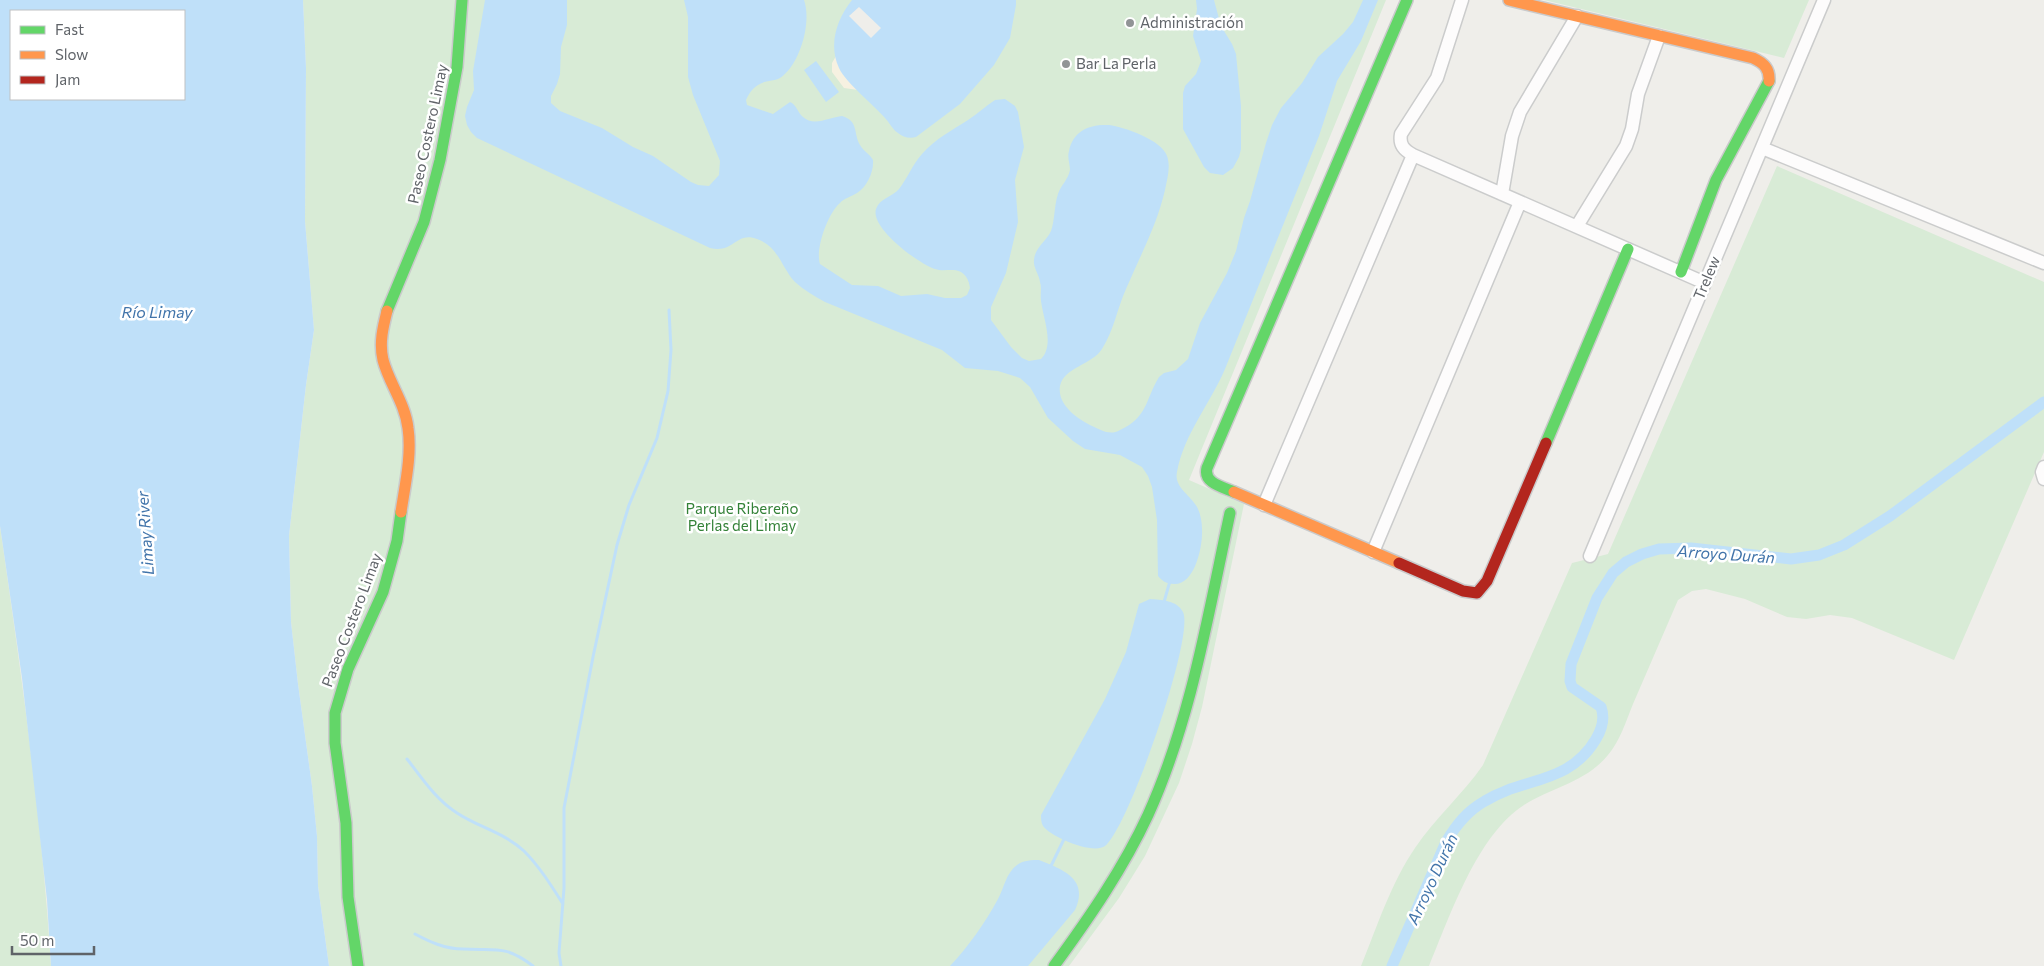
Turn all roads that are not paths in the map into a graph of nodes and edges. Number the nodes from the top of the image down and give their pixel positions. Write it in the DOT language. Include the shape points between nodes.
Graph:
graph roads {
  1 [pos="462,0"];
  2 [pos="1406,0"];
  3 [pos="1462,0"];
  4 [pos="1509,0"];
  5 [pos="1824,0"];
  6 [pos="1577,16"];
  7 [pos="1659,36"];
  8 [pos="1762,148"];
  9 [pos="1413,155"];
  10 [pos="1502,194"];
  11 [pos="1520,202"];
  12 [pos="1577,226"];
  13 [pos="1628,249"];
  14 [pos="2044,263"];
  15 [pos="1681,272"];
  16 [pos="1705,282"];
  17 [pos="2044,467"];
  18 [pos="2044,479"];
  19 [pos="1264,505"];
  20 [pos="1230,513"];
  21 [pos="1372,552"];
  22 [pos="1590,556"];
  23 [pos="358,966"];
  24 [pos="1054,966"];
  1 -- 23 [label="street, Paseo Costero Limay" via="457,67 440,160 424,222 388,305 381,333 383,360 405,412 409,436 396,547 382,592 342,682 334,720 346,823 349,910"];
  2 -- 19 [label="street" via="1205,471 1213,483"];
  3 -- 9 [label="street" via="1437,78 1402,134 1401,144"];
  4 -- 6 [label="street"];
  5 -- 8 [label="street, Trelew"];
  6 -- 7 [label="street"];
  6 -- 10 [label="street" via="1520,112 1512,136"];
  7 -- 12 [label="street" via="1638,94 1626,146"];
  7 -- 15 [label="street" via="1753,58 1767,67 1770,77 1716,180"];
  8 -- 14 [label="street"];
  8 -- 16 [label="street, Trelew"];
  9 -- 10 [label="street"];
  9 -- 19 [label="street"];
  10 -- 11 [label="street"];
  11 -- 12 [label="street"];
  11 -- 21 [label="street"];
  12 -- 13 [label="street"];
  13 -- 15 [label="street"];
  13 -- 21 [label="street" via="1481,590 1468,593"];
  15 -- 16 [label="street"];
  16 -- 22 [label="street, Trelew"];
  17 -- 18 [label="street"];
  19 -- 21 [label="street"];
  20 -- 24 [label="street" via="1184,713 1158,791 1142,828 1104,895"];
}
